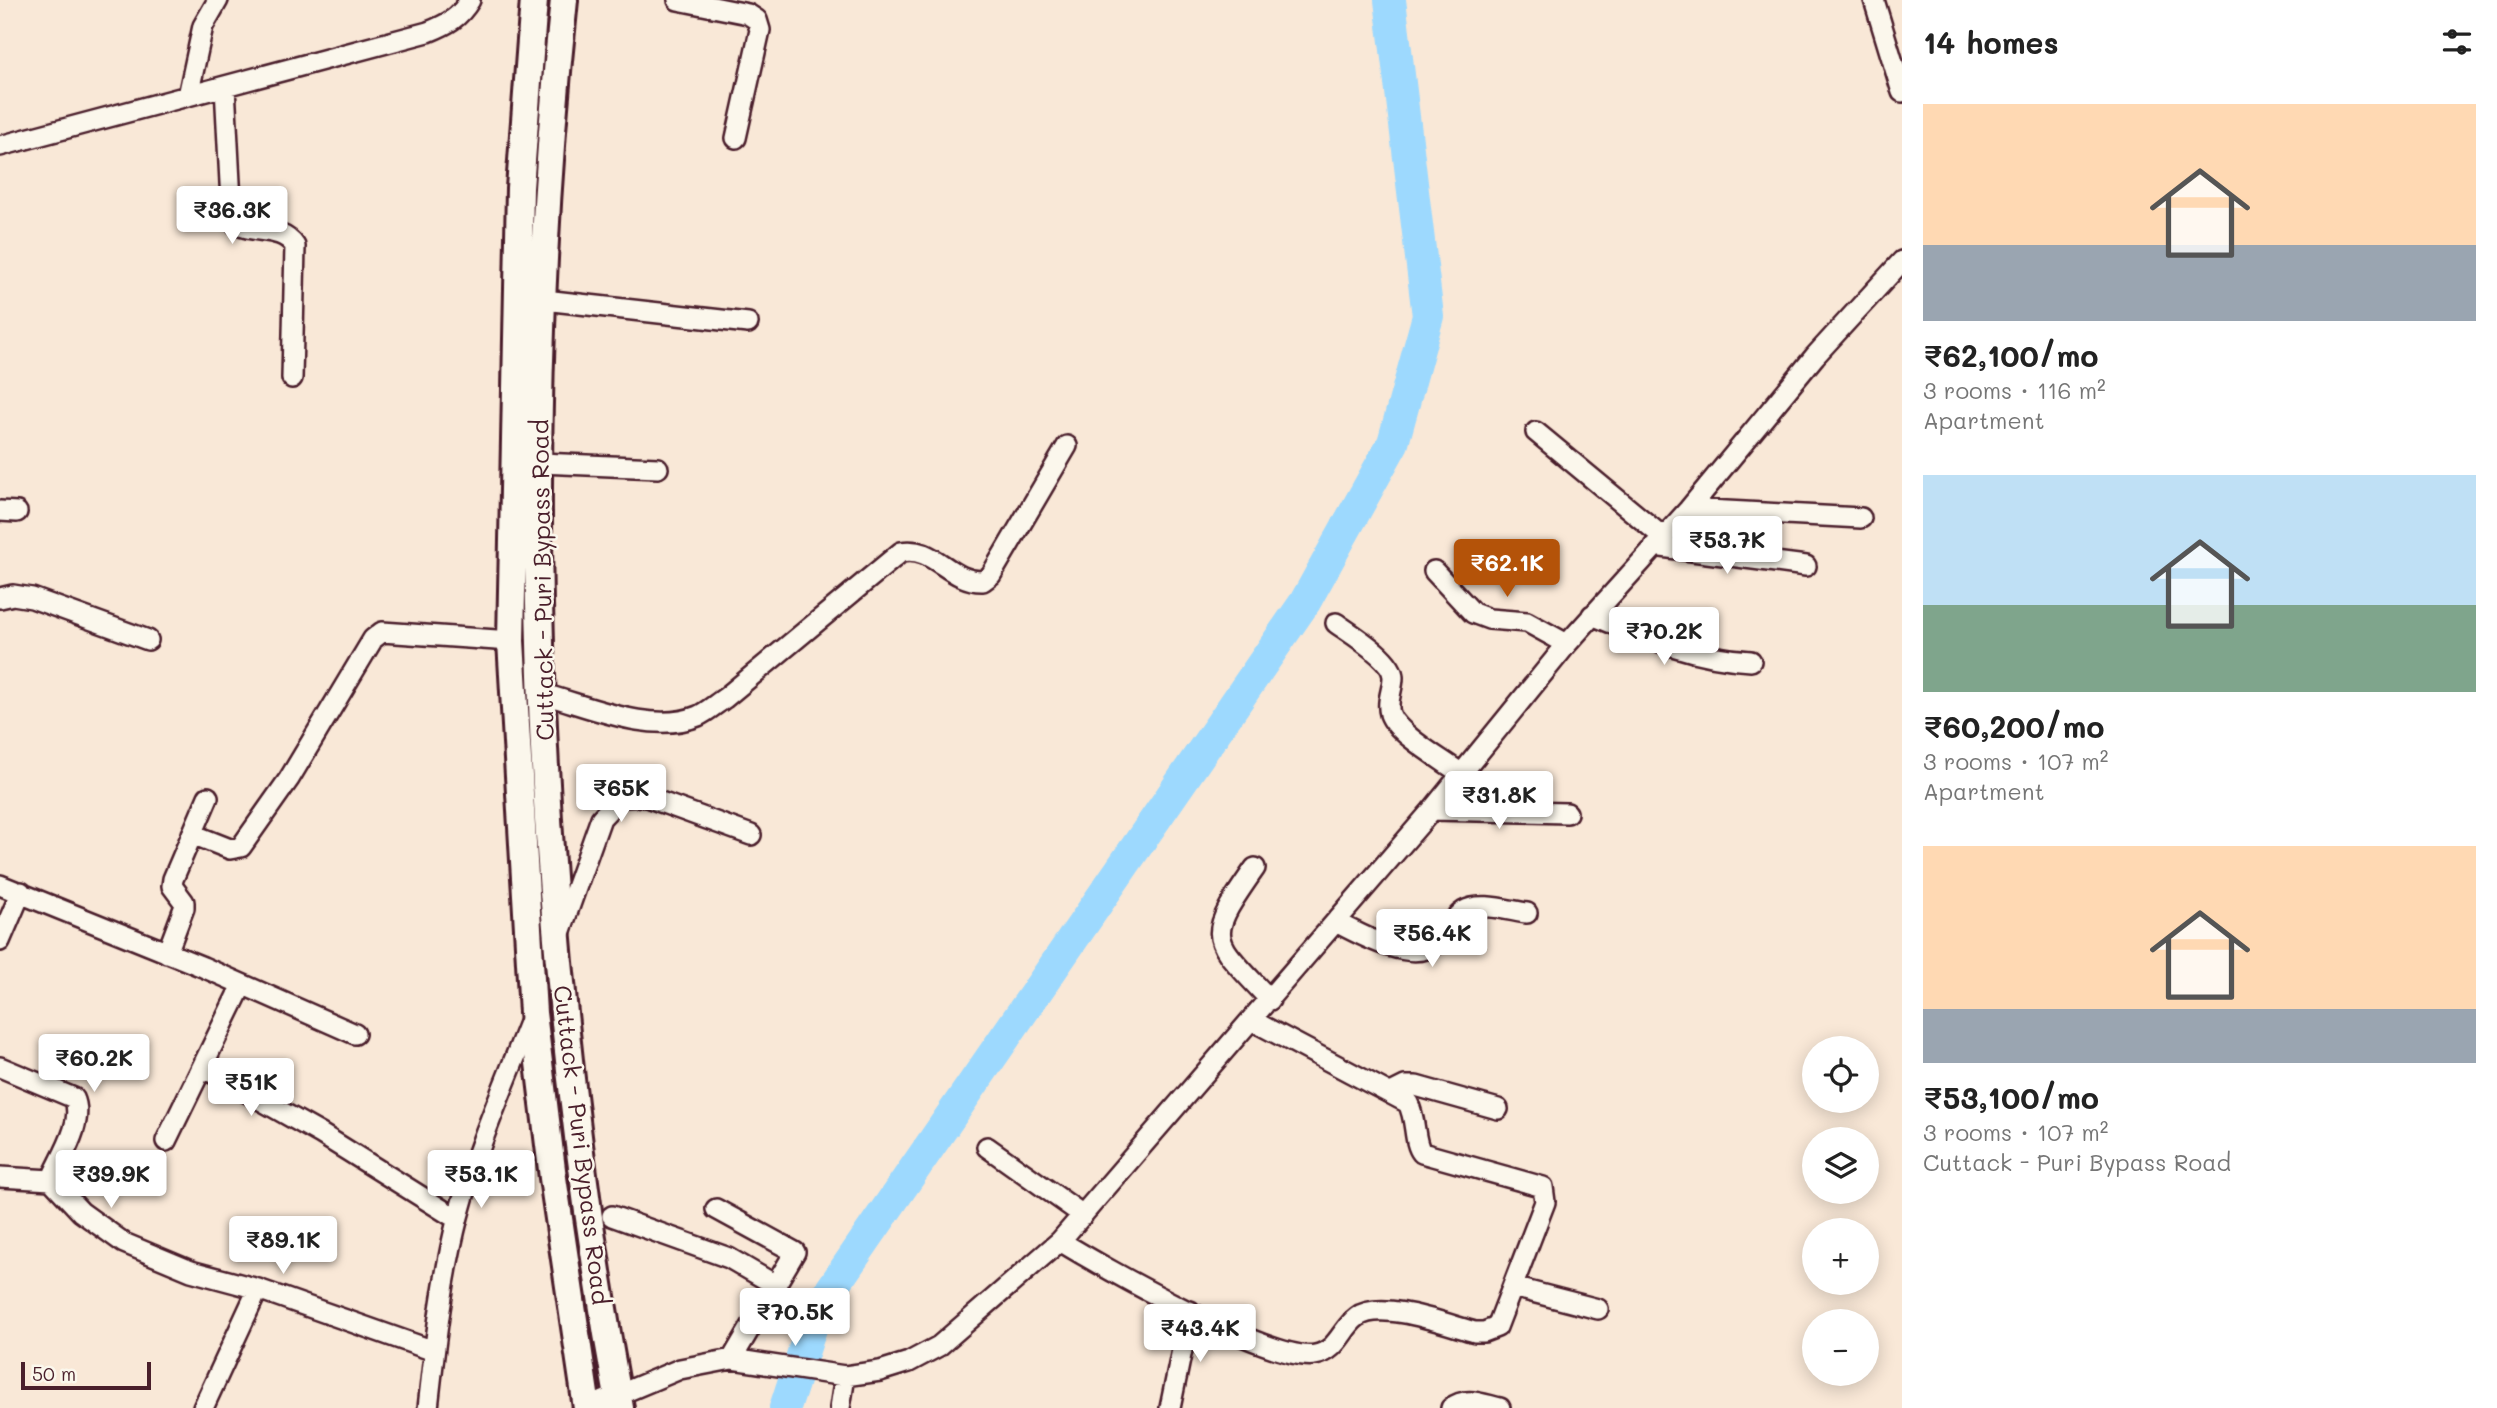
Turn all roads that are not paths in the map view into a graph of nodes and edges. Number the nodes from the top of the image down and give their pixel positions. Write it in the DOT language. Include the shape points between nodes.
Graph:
graph roads {
  1 [pos="218,0"];
  2 [pos="470,0"];
  3 [pos="534,0"];
  4 [pos="564,0"];
  5 [pos="678,0"];
  6 [pos="1874,0"];
  7 [pos="225,87"];
  8 [pos="1902,92"];
  9 [pos="188,96"];
  10 [pos="736,138"];
  11 [pos="0,146"];
  12 [pos="1902,261"];
  13 [pos="544,300"];
  14 [pos="747,323"];
  15 [pos="292,378"];
  16 [pos="1536,432"];
  17 [pos="1067,446"];
  18 [pos="540,463"];
  19 [pos="658,468"];
  20 [pos="1689,509"];
  21 [pos="1861,518"];
  22 [pos="1658,542"];
  23 [pos="1806,566"];
  24 [pos="1434,571"];
  25 [pos="0,598"];
  26 [pos="1592,615"];
  27 [pos="1336,623"];
  28 [pos="148,640"];
  29 [pos="511,641"];
  30 [pos="1567,644"];
  31 [pos="1751,661"];
  32 [pos="543,694"];
  33 [pos="1460,773"];
  34 [pos="208,797"];
  35 [pos="1432,810"];
  36 [pos="1567,813"];
  37 [pos="751,835"];
  38 [pos="197,836"];
  39 [pos="1255,868"];
  40 [pos="0,885"];
  41 [pos="21,892"];
  42 [pos="1527,913"];
  43 [pos="1336,922"];
  44 [pos="0,941"];
  45 [pos="557,941"];
  46 [pos="167,953"];
  47 [pos="242,985"];
  48 [pos="1270,1000"];
  49 [pos="533,1013"];
  50 [pos="1252,1021"];
  51 [pos="355,1034"];
  52 [pos="202,1066"];
  53 [pos="0,1067"];
  54 [pos="1393,1092"];
  55 [pos="1498,1109"];
  56 [pos="166,1141"];
  57 [pos="987,1147"];
  58 [pos="0,1177"];
  59 [pos="51,1180"];
  60 [pos="716,1209"];
  61 [pos="1083,1215"];
  62 [pos="612,1216"];
  63 [pos="457,1219"];
  64 [pos="1060,1241"];
  65 [pos="777,1286"];
  66 [pos="1513,1287"];
  67 [pos="258,1289"];
  68 [pos="1598,1309"];
  69 [pos="1190,1311"];
  70 [pos="434,1351"];
  71 [pos="732,1359"];
  72 [pos="839,1375"];
  73 [pos="618,1401"];
  74 [pos="202,1408"];
  75 [pos="428,1408"];
  76 [pos="587,1408"];
  77 [pos="839,1408"];
  78 [pos="1170,1408"];
  79 [pos="1451,1408"];
  80 [pos="1500,1408"];
  1 -- 9 [label="street" via="203,26"];
  2 -- 7 [label="street" via="449,24 428,32"];
  3 -- 29 [label="highway, Cuttack - Puri Bypass Road" via="517,279"];
  4 -- 13 [label="highway, Cuttack - Puri Bypass Road"];
  5 -- 10 [label="street" via="748,14 757,20 760,30"];
  6 -- 8 [label="street"];
  7 -- 9 [label="street"];
  7 -- 15 [label="street" via="232,221 240,227 278,232 295,246"];
  9 -- 11 [label="street"];
  12 -- 20 [label="street" via="1815,356"];
  13 -- 14 [label="street"];
  13 -- 18 [label="highway, Cuttack - Puri Bypass Road"];
  16 -- 22 [label="street"];
  17 -- 32 [label="street" via="991,575 983,581 961,578 927,552 901,552 698,716 644,721"];
  18 -- 19 [label="street"];
  18 -- 32 [label="highway, Cuttack - Puri Bypass Road"];
  20 -- 21 [label="street"];
  20 -- 22 [label="street"];
  22 -- 23 [label="street"];
  22 -- 26 [label="street"];
  24 -- 30 [label="street" via="1473,613 1527,622"];
  25 -- 28 [label="street" via="32,598"];
  26 -- 30 [label="street"];
  26 -- 31 [label="street" via="1699,656"];
  27 -- 33 [label="street" via="1388,663 1394,679 1391,716 1401,730"];
  29 -- 38 [label="street" via="392,631 373,639 246,842 230,849"];
  29 -- 49 [label="highway, Cuttack - Puri Bypass Road"];
  30 -- 33 [label="street"];
  32 -- 45 [label="highway, Cuttack - Puri Bypass Road"];
  33 -- 35 [label="street"];
  34 -- 38 [label="street"];
  35 -- 36 [label="street"];
  35 -- 43 [label="street"];
  37 -- 45 [label="street" via="644,796 621,797 601,818"];
  38 -- 46 [label="street" via="173,879 184,908"];
  39 -- 48 [label="street" via="1226,908 1219,932 1221,945"];
  40 -- 41 [label="street"];
  41 -- 44 [label="street"];
  41 -- 46 [label="street"];
  42 -- 43 [label="street" via="1478,907 1465,910 1437,944 1418,951 1369,938"];
  43 -- 48 [label="street"];
  45 -- 73 [label="highway, Cuttack - Puri Bypass Road" via="581,1159"];
  46 -- 47 [label="street"];
  47 -- 51 [label="street"];
  47 -- 52 [label="street"];
  48 -- 50 [label="street"];
  49 -- 63 [label="street"];
  49 -- 76 [label="highway, Cuttack - Puri Bypass Road"];
  50 -- 54 [label="street"];
  50 -- 61 [label="street"];
  52 -- 56 [label="street"];
  52 -- 63 [label="street"];
  53 -- 59 [label="street" via="74,1098 79,1109"];
  54 -- 55 [label="street" via="1416,1086"];
  54 -- 66 [label="street" via="1412,1111 1422,1153 1546,1191"];
  57 -- 61 [label="street"];
  58 -- 59 [label="street"];
  59 -- 67 [label="street" via="81,1212 117,1239 191,1271"];
  60 -- 65 [label="street" via="795,1252"];
  61 -- 64 [label="street"];
  62 -- 65 [label="street" via="729,1258"];
  63 -- 70 [label="street"];
  64 -- 69 [label="street"];
  64 -- 72 [label="street" via="939,1346 880,1371"];
  65 -- 71 [label="street"];
  66 -- 68 [label="street"];
  66 -- 69 [label="street" via="1500,1321 1491,1331 1475,1332 1384,1310 1366,1312 1356,1317 1334,1346 1312,1356 1263,1343"];
  67 -- 70 [label="street"];
  67 -- 74 [label="street"];
  69 -- 78 [label="street"];
  70 -- 75 [label="street"];
  71 -- 72 [label="street"];
  71 -- 73 [label="street" via="680,1369"];
  72 -- 77 [label="street"];
  73 -- 76 [label="street"];
  79 -- 80 [label="street" via="1471,1400"];
}
